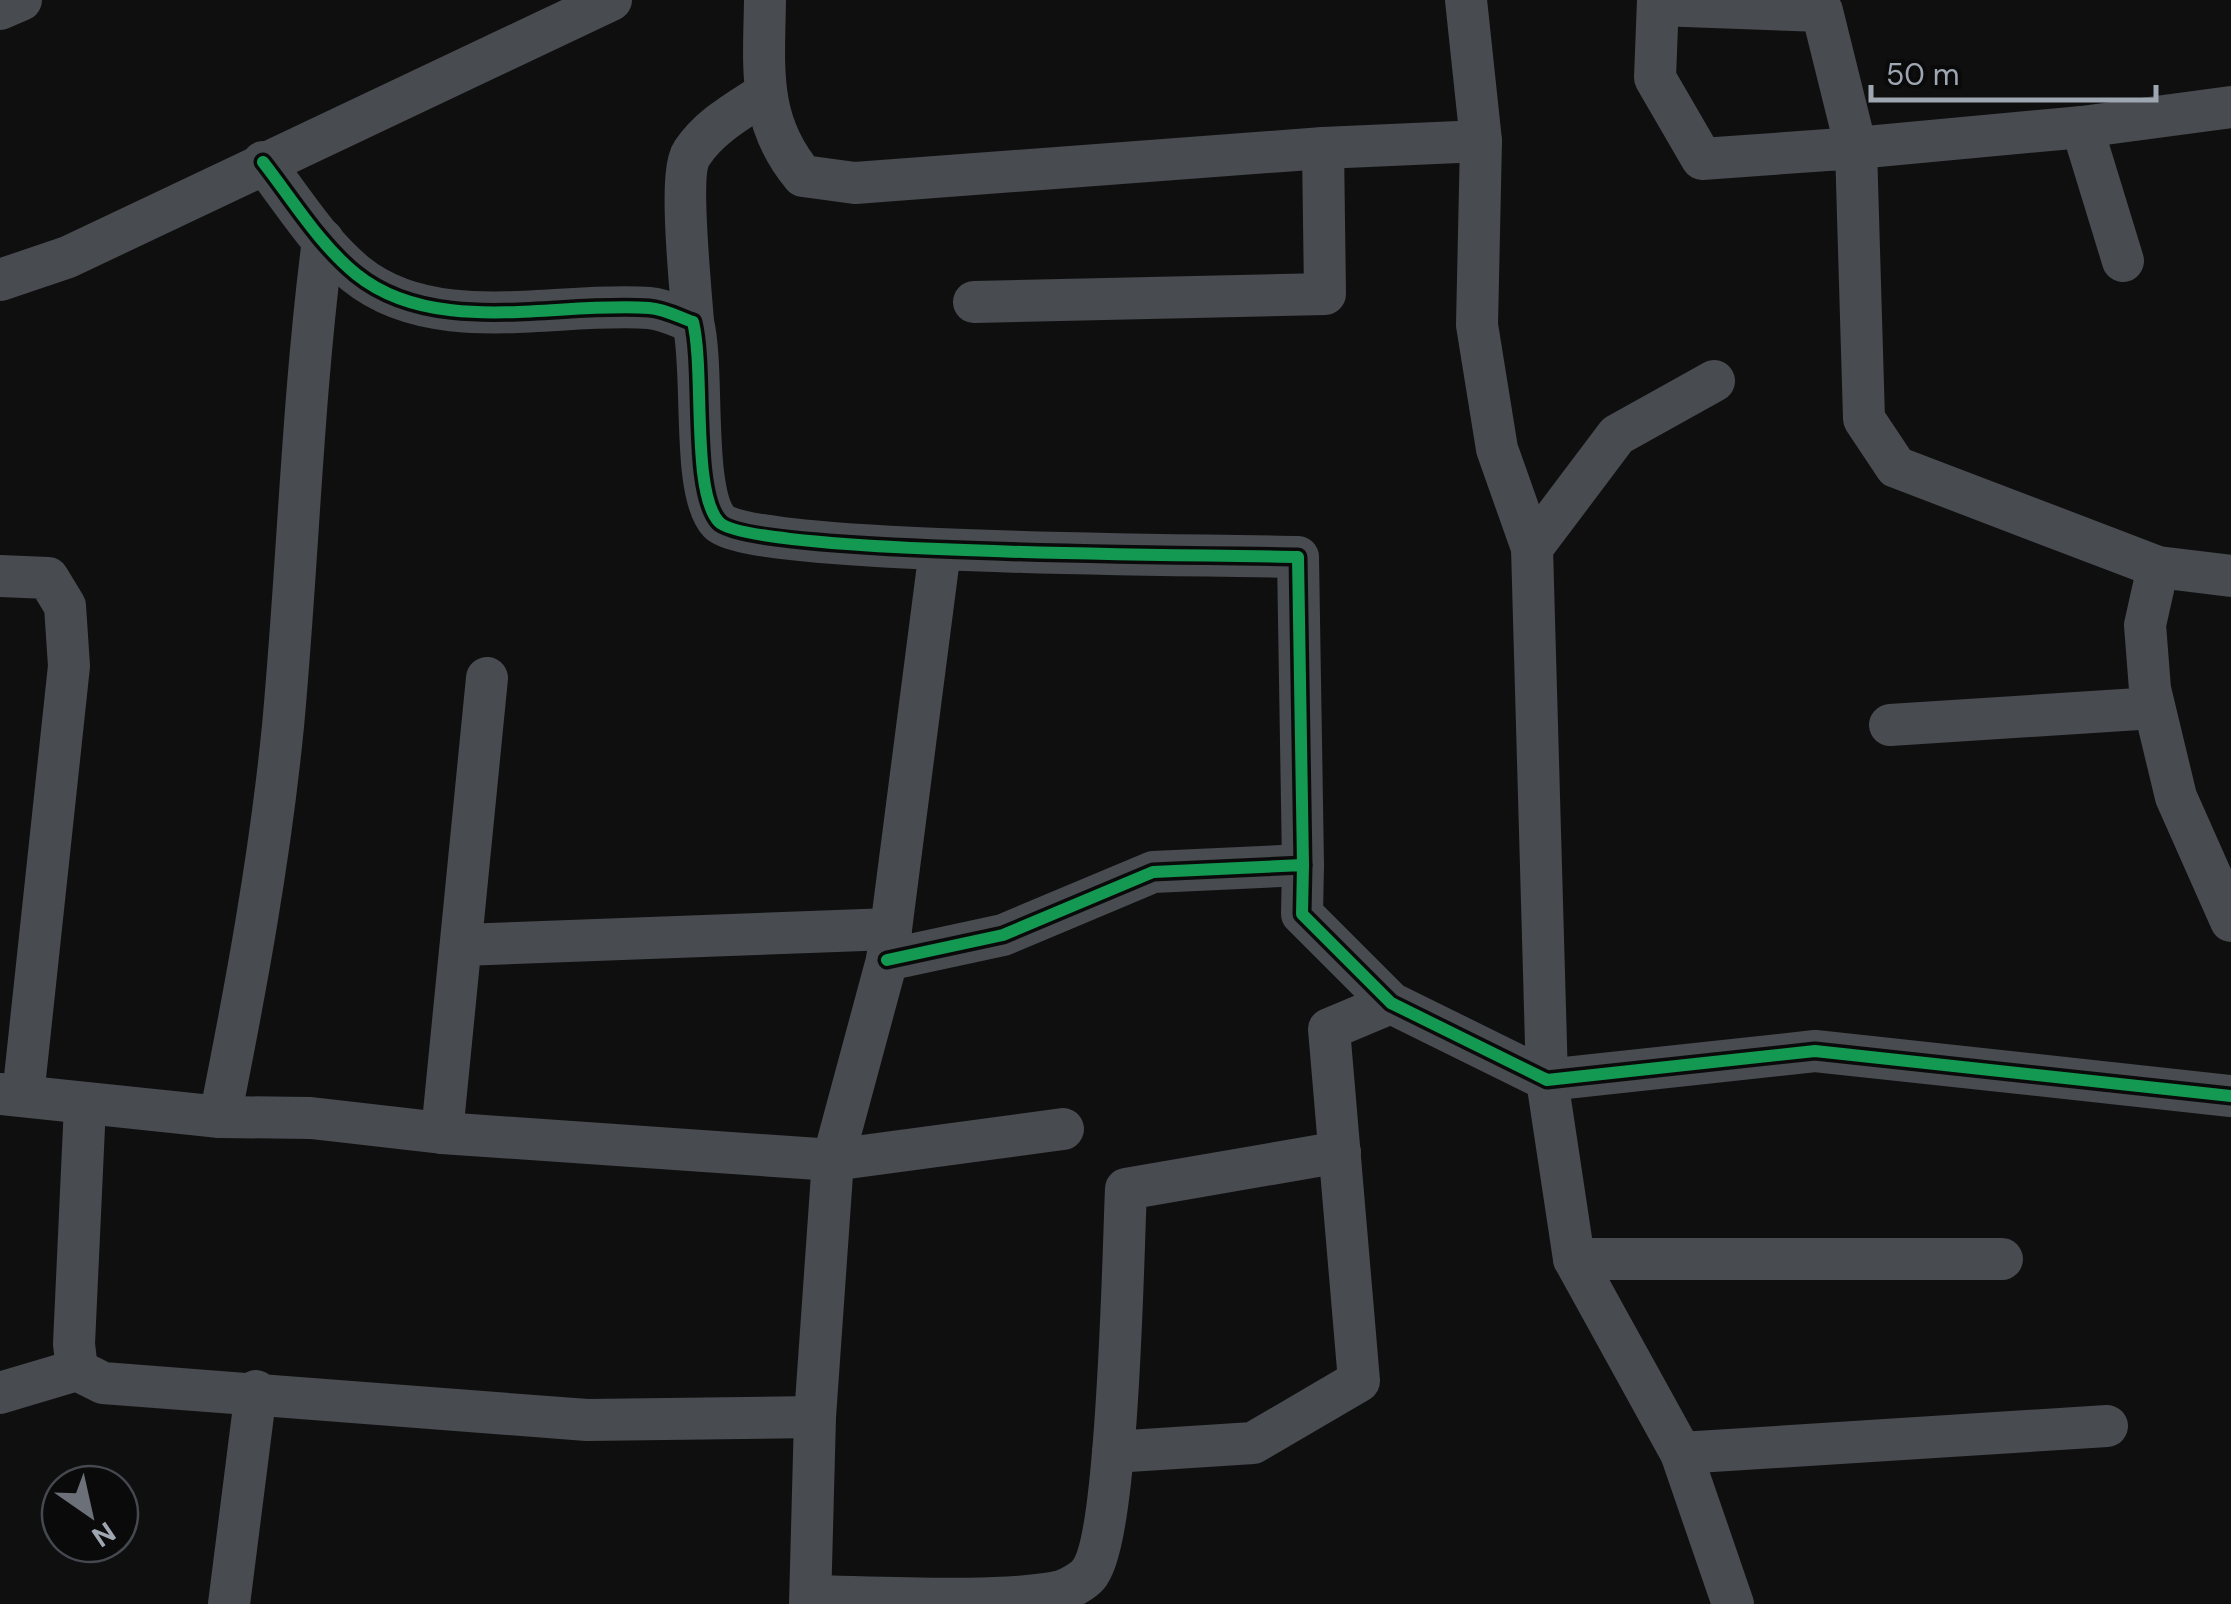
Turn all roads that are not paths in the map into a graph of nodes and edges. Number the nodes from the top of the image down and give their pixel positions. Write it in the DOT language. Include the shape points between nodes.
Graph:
graph roads {
  1 [pos="21,0"];
  2 [pos="611,0"];
  3 [pos="764,0"];
  4 [pos="1466,0"];
  5 [pos="1658,2"];
  6 [pos="1821,5"];
  7 [pos="0,9"];
  8 [pos="764,94"];
  9 [pos="2231,106"];
  10 [pos="2082,127"];
  11 [pos="1481,141"];
  12 [pos="1324,148"];
  13 [pos="1856,148"];
  14 [pos="263,162"];
  15 [pos="323,240"];
  16 [pos="2123,261"];
  17 [pos="0,280"];
  18 [pos="974,302"];
  19 [pos="693,322"];
  20 [pos="1714,381"];
  21 [pos="1532,548"];
  22 [pos="940,550"];
  23 [pos="2158,567"];
  24 [pos="0,576"];
  25 [pos="2231,576"];
  26 [pos="487,678"];
  27 [pos="2154,708"];
  28 [pos="1890,725"];
  29 [pos="1303,865"];
  30 [pos="2231,920"];
  31 [pos="1330,943"];
  32 [pos="462,945"];
  33 [pos="889,945"];
  34 [pos="1391,1003"];
  35 [pos="1329,1029"];
  36 [pos="1547,1080"];
  37 [pos="12,1095"];
  38 [pos="2231,1096"];
  39 [pos="85,1106"];
  40 [pos="220,1117"];
  41 [pos="1063,1128"];
  42 [pos="442,1133"];
  43 [pos="1340,1152"];
  44 [pos="834,1160"];
  45 [pos="1574,1259"];
  46 [pos="2002,1259"];
  47 [pos="77,1370"];
  48 [pos="256,1392"];
  49 [pos="0,1393"];
  50 [pos="815,1417"];
  51 [pos="2107,1426"];
  52 [pos="1113,1452"];
  53 [pos="1680,1454"];
  54 [pos="811,1600"];
  55 [pos="229,1604"];
  56 [pos="1733,1604"];
  1 -- 7 [label="street"];
  2 -- 14 [label="street"];
  3 -- 8 [label="street"];
  4 -- 11 [label="street"];
  5 -- 6 [label="street"];
  5 -- 13 [label="street" via="1655,78 1702,159"];
  6 -- 13 [label="street"];
  8 -- 12 [label="street" via="780,149 803,176 855,182"];
  8 -- 19 [label="street" via="715,126 689,156"];
  9 -- 10 [label="street"];
  10 -- 13 [label="street"];
  10 -- 16 [label="street"];
  11 -- 12 [label="street"];
  11 -- 21 [label="street" via="1476,326 1497,450"];
  12 -- 18 [label="street" via="1325,294"];
  13 -- 23 [label="street" via="1864,420 1896,467"];
  14 -- 15 [label="street"];
  14 -- 17 [label="street" via="68,256"];
  15 -- 19 [label="street" via="358,275 400,299 463,310 653,308"];
  15 -- 40 [label="street" via="283,727 262,900"];
  19 -- 22 [label="street" via="700,350 704,494 720,524 750,536"];
  20 -- 21 [label="street" via="1616,435"];
  21 -- 36 [label="street"];
  22 -- 29 [label="street" via="1298,557"];
  22 -- 33 [label="street"];
  23 -- 25 [label="street"];
  23 -- 27 [label="street" via="2145,626"];
  24 -- 37 [label="street" via="48,578 65,606 69,666"];
  26 -- 32 [label="street"];
  27 -- 28 [label="street"];
  27 -- 30 [label="street" via="2176,797"];
  29 -- 31 [label="street" via="1302,914"];
  29 -- 33 [label="street" via="1153,872 1002,935"];
  31 -- 34 [label="street"];
  31 -- 35 [label="street"];
  32 -- 33 [label="street"];
  32 -- 42 [label="street"];
  33 -- 44 [label="street"];
  34 -- 35 [label="street"];
  34 -- 36 [label="street"];
  35 -- 43 [label="street"];
  36 -- 38 [label="street" via="1815,1051"];
  36 -- 45 [label="street"];
  37 -- 39 [label="street"];
  39 -- 40 [label="street"];
  39 -- 47 [label="street"];
  40 -- 42 [label="street" via="311,1118"];
  41 -- 44 [label="street"];
  42 -- 44 [label="street"];
  43 -- 52 [label="street" via="1126,1189"];
  43 -- 52 [label="street" via="1359,1381 1253,1444"];
  44 -- 50 [label="street"];
  45 -- 46 [label="street"];
  45 -- 53 [label="street"];
  47 -- 48 [label="street" via="103,1383"];
  47 -- 49 [label="street"];
  48 -- 50 [label="street" via="587,1420"];
  48 -- 55 [label="street"];
  50 -- 54 [label="street"];
  51 -- 53 [label="street"];
  52 -- 54 [label="street" via="1102,1540 1089,1574 1064,1590 1025,1601"];
  53 -- 56 [label="street"];
}
